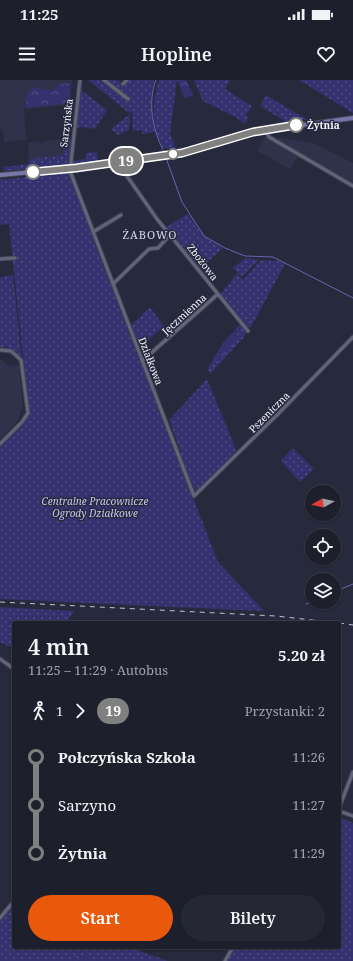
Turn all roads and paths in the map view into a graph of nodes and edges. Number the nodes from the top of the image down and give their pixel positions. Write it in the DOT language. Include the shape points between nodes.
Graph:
graph roads {
  1 [pos="80,80"];
  2 [pos="104,80"];
  3 [pos="127,80"];
  4 [pos="124,84"];
  5 [pos="128,99"];
  6 [pos="353,118"];
  7 [pos="265,130"];
  8 [pos="120,162"];
  9 [pos="70,169"];
  10 [pos="0,175"];
  11 [pos="353,186"];
  12 [pos="121,215"];
  13 [pos="93,232"];
  14 [pos="170,235"];
  15 [pos="15,258"];
  16 [pos="0,259"];
  17 [pos="113,284"];
  18 [pos="218,294"];
  19 [pos="248,331"];
  20 [pos="353,338"];
  21 [pos="0,350"];
  22 [pos="142,361"];
  23 [pos="0,444"];
  24 [pos="194,496"];
  25 [pos="0,659"];
  26 [pos="12,668"];
  27 [pos="353,772"];
  28 [pos="348,783"];
  29 [pos="353,785"];
  30 [pos="341,804"];
  31 [pos="341,811"];
  32 [pos="353,816"];
  33 [pos="12,903"];
  34 [pos="0,918"];
  35 [pos="231,949"];
  36 [pos="225,961"];
  1 -- 9 [label="street, Sarzyńska"];
  2 -- 5 [label="street"];
  3 -- 4 [label="street"];
  6 -- 7 [label="main road"];
  7 -- 8 [label="main road" via="193,150"];
  7 -- 11 [label="street" via="269,137"];
  8 -- 9 [label="main road"];
  8 -- 14 [label="street, Zbożowa" via="122,169"];
  9 -- 10 [label="main road"];
  9 -- 13 [label="street, Działkowa"];
  12 -- 13 [label="street"];
  13 -- 17 [label="street, Działkowa"];
  14 -- 17 [label="street" via="158,248 150,249"];
  14 -- 18 [label="street, Zbożowa"];
  15 -- 16 [label="street"];
  17 -- 22 [label="street, Działkowa"];
  18 -- 19 [label="street, Zbożowa"];
  18 -- 22 [label="street, Jęczmienna"];
  20 -- 24 [label="street, Pszeniczna"];
  21 -- 23 [label="street" via="11,351 21,360 28,413"];
  22 -- 24 [label="street, Działkowa"];
  25 -- 26 [label="street"];
  27 -- 28 [label="street"];
  28 -- 29 [label="street"];
  28 -- 30 [label="street"];
  31 -- 32 [label="street"];
  33 -- 34 [label="street"];
  35 -- 36 [label="street"];
}
